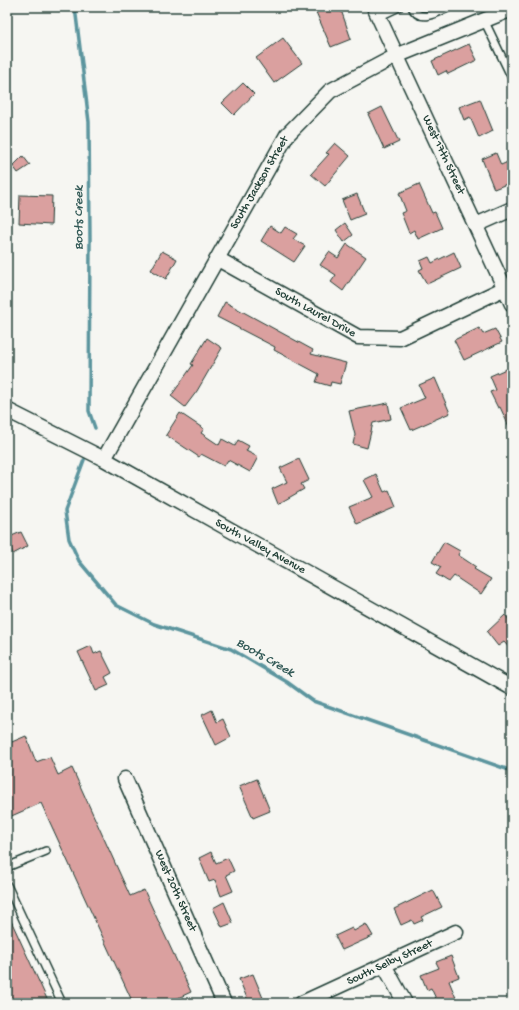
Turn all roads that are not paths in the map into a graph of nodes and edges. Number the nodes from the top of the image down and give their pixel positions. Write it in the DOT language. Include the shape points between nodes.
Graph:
graph roads {
  1 [pos="399,7"];
  2 [pos="412,7"];
  3 [pos="450,7"];
  4 [pos="512,9"];
  5 [pos="376,12"];
  6 [pos="484,20"];
  7 [pos="396,56"];
  8 [pos="512,78"];
  9 [pos="512,209"];
  10 [pos="476,225"];
  11 [pos="218,259"];
  12 [pos="505,288"];
  13 [pos="512,304"];
  14 [pos="7,410"];
  15 [pos="104,459"];
  16 [pos="512,688"];
  17 [pos="125,779"];
  18 [pos="46,851"];
  19 [pos="7,867"];
  20 [pos="7,885"];
  21 [pos="456,932"];
  22 [pos="384,966"];
  23 [pos="62,1003"];
  24 [pos="224,1003"];
  25 [pos="302,1003"];
  26 [pos="405,1003"];
  1 -- 5 [label="lane"];
  2 -- 3 [label="lane" via="415,13 421,16"];
  4 -- 6 [label="street, South Jackson Street"];
  5 -- 7 [label="street, West 17th Street"];
  6 -- 7 [label="street, South Jackson Street"];
  6 -- 8 [label="lane"];
  7 -- 10 [label="street, West 17th Street"];
  7 -- 11 [label="street, South Jackson Street" via="330,90 287,135"];
  9 -- 10 [label="street"];
  10 -- 12 [label="street, West 17th Street"];
  11 -- 12 [label="street, South Laurel Drive" via="358,337 400,338"];
  11 -- 15 [label="street, South Jackson Street"];
  12 -- 13 [label="street, West 17th Street"];
  14 -- 15 [label="street, South Valley Avenue"];
  15 -- 16 [label="street, South Valley Avenue"];
  17 -- 24 [label="street, West 20th Street"];
  18 -- 19 [label="lane"];
  20 -- 23 [label="lane"];
  21 -- 22 [label="street, South Selby Street"];
  22 -- 25 [label="street, South Selby Street"];
  22 -- 26 [label="street"];
}
